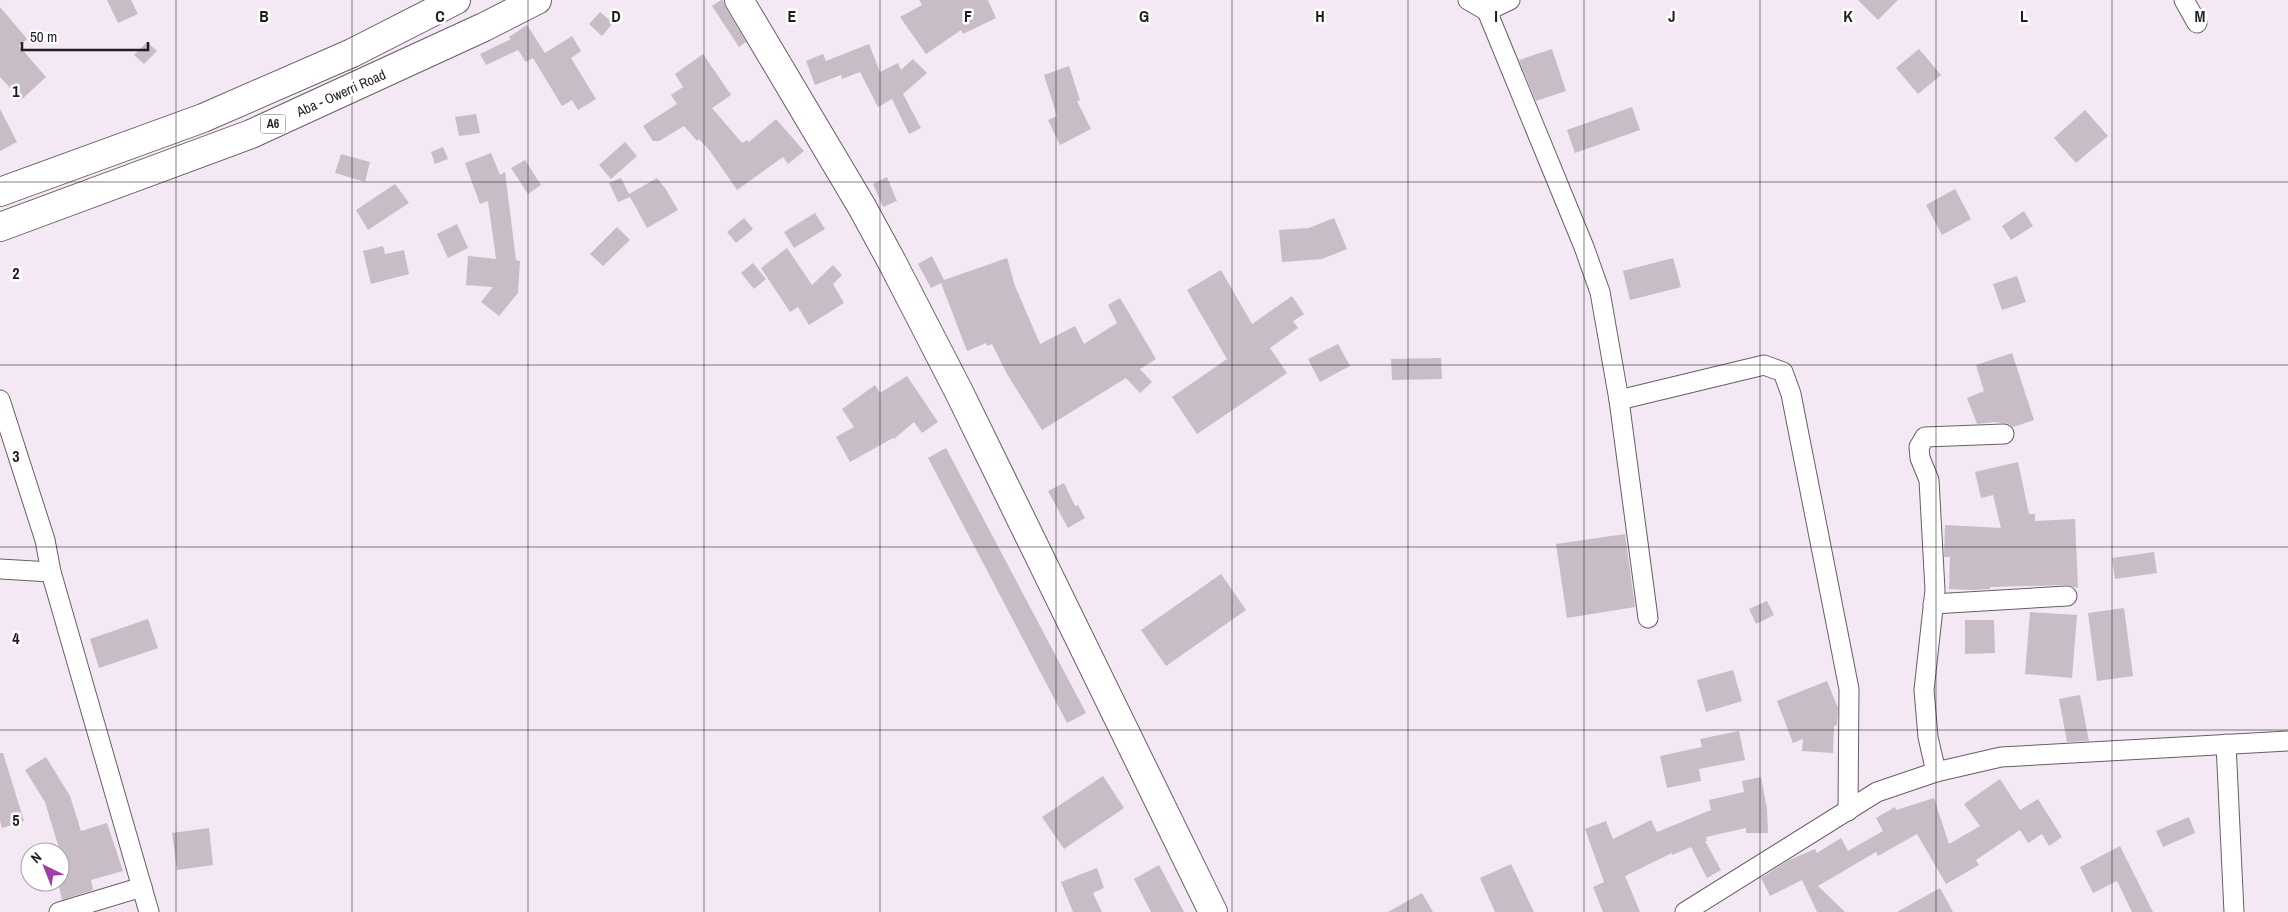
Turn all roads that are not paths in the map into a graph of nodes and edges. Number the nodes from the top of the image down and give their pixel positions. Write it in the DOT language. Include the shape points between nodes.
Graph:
graph roads {
  1 [pos="456,0"];
  2 [pos="538,0"];
  3 [pos="740,0"];
  4 [pos="1468,0"];
  5 [pos="1510,0"];
  6 [pos="2184,0"];
  7 [pos="1487,10"];
  8 [pos="2197,23"];
  9 [pos="0,192"];
  10 [pos="0,227"];
  11 [pos="0,400"];
  12 [pos="1619,400"];
  13 [pos="2004,434"];
  14 [pos="0,569"];
  15 [pos="51,572"];
  16 [pos="2067,596"];
  17 [pos="1933,604"];
  18 [pos="1648,618"];
  19 [pos="2288,741"];
  20 [pos="2226,744"];
  21 [pos="1936,772"];
  22 [pos="1848,811"];
  23 [pos="142,887"];
  24 [pos="59,912"];
  25 [pos="149,912"];
  26 [pos="1213,912"];
  27 [pos="1685,912"];
  28 [pos="2234,912"];
  1 -- 9 [label="main road, A6" via="352,53 202,118"];
  2 -- 10 [label="main road, Aba - Owerri Road / A6" via="251,134"];
  3 -- 26 [label="main road" via="892,262 959,392 1000,482"];
  4 -- 7 [label="street"];
  5 -- 7 [label="street"];
  6 -- 8 [label="street"];
  7 -- 12 [label="street" via="1600,292"];
  11 -- 15 [label="street" via="45,540"];
  12 -- 18 [label="street"];
  12 -- 22 [label="street" via="1764,365 1783,372 1791,394 1849,689"];
  13 -- 17 [label="street" via="1926,437 1919,447 1929,480"];
  14 -- 15 [label="street"];
  15 -- 23 [label="street"];
  16 -- 17 [label="street"];
  17 -- 21 [label="street" via="1924,690 1928,737"];
  19 -- 20 [label="street"];
  20 -- 21 [label="street" via="2001,758"];
  20 -- 28 [label="street"];
  21 -- 22 [label="street" via="1877,792"];
  22 -- 27 [label="street"];
  23 -- 24 [label="street"];
  23 -- 25 [label="street"];
}
